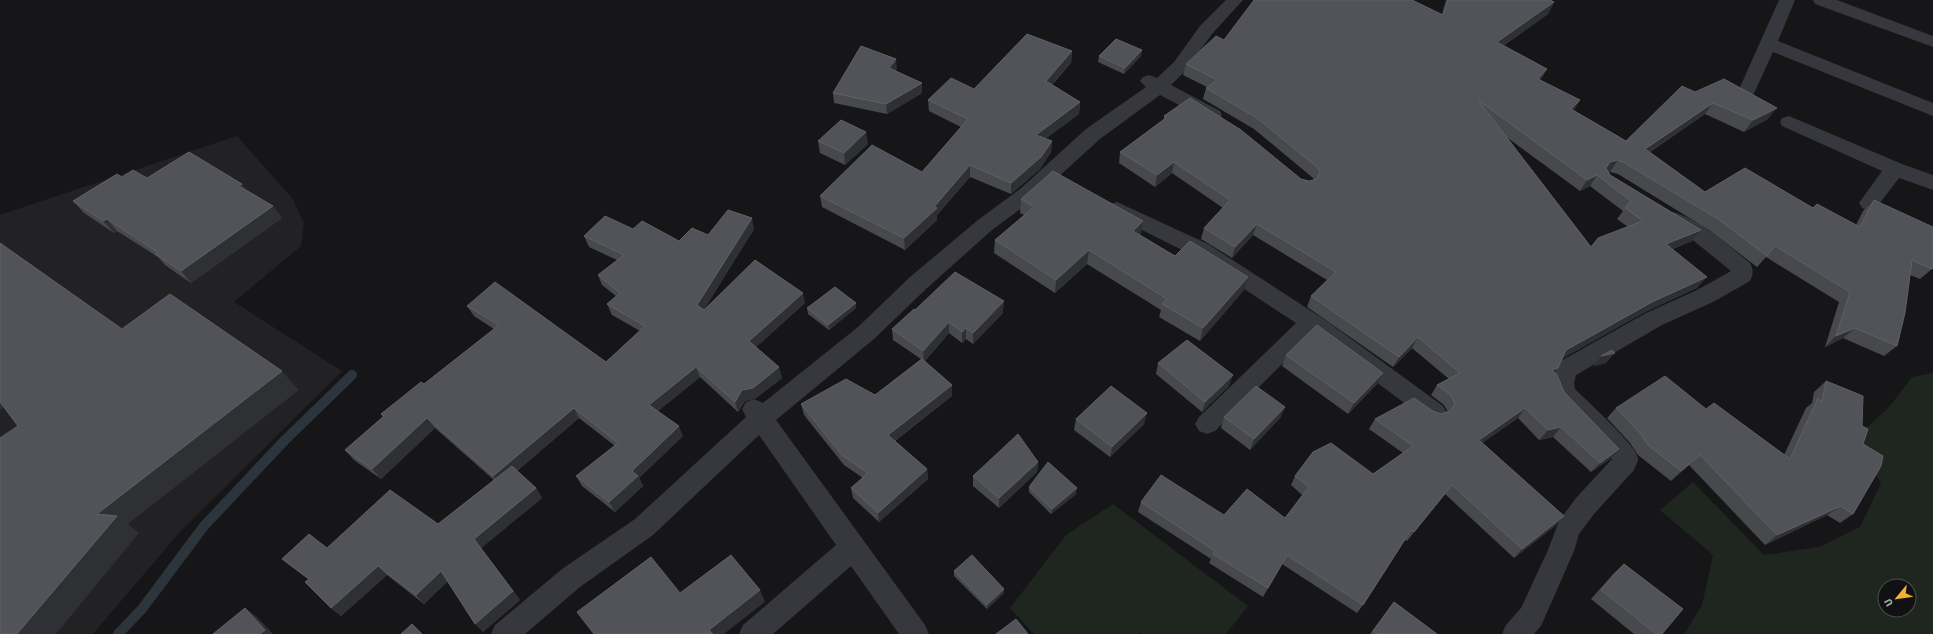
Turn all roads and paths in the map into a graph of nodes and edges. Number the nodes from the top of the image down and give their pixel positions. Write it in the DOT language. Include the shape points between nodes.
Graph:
graph roads {
  1 [pos="1235,0"];
  2 [pos="1787,0"];
  3 [pos="1820,0"];
  4 [pos="1933,42"];
  5 [pos="1768,43"];
  6 [pos="1155,84"];
  7 [pos="1745,96"];
  8 [pos="1933,110"];
  9 [pos="1789,122"];
  10 [pos="1226,123"];
  11 [pos="1895,169"];
  12 [pos="1049,173"];
  13 [pos="1069,182"];
  14 [pos="1933,183"];
  15 [pos="1102,200"];
  16 [pos="1869,203"];
  17 [pos="1656,208"];
  18 [pos="1310,323"];
  19 [pos="1435,413"];
  20 [pos="757,414"];
  21 [pos="1208,424"];
  22 [pos="853,547"];
  23 [pos="505,634"];
  24 [pos="752,634"];
  25 [pos="915,634"];
  26 [pos="1516,634"];
  1 -- 6 [label="street" via="1206,30 1180,66"];
  2 -- 5 [label="street"];
  3 -- 4 [label="street"];
  5 -- 7 [label="street"];
  5 -- 8 [label="street"];
  6 -- 10 [label="street"];
  6 -- 12 [label="street"];
  9 -- 11 [label="street"];
  11 -- 14 [label="street"];
  11 -- 16 [label="street"];
  12 -- 13 [label="street"];
  12 -- 20 [label="street" via="1027,194 985,225 918,282 866,333"];
  15 -- 18 [label="street" via="1201,250"];
  17 -- 26 [label="street" via="1732,259 1743,268 1742,275 1705,296 1654,318 1567,369 1562,383 1565,394 1626,458 1568,529 1561,551 1531,617"];
  18 -- 19 [label="street"];
  18 -- 21 [label="street"];
  20 -- 22 [label="street"];
  20 -- 23 [label="street" via="644,527 571,578"];
  22 -- 24 [label="street"];
  22 -- 25 [label="street"];
}
